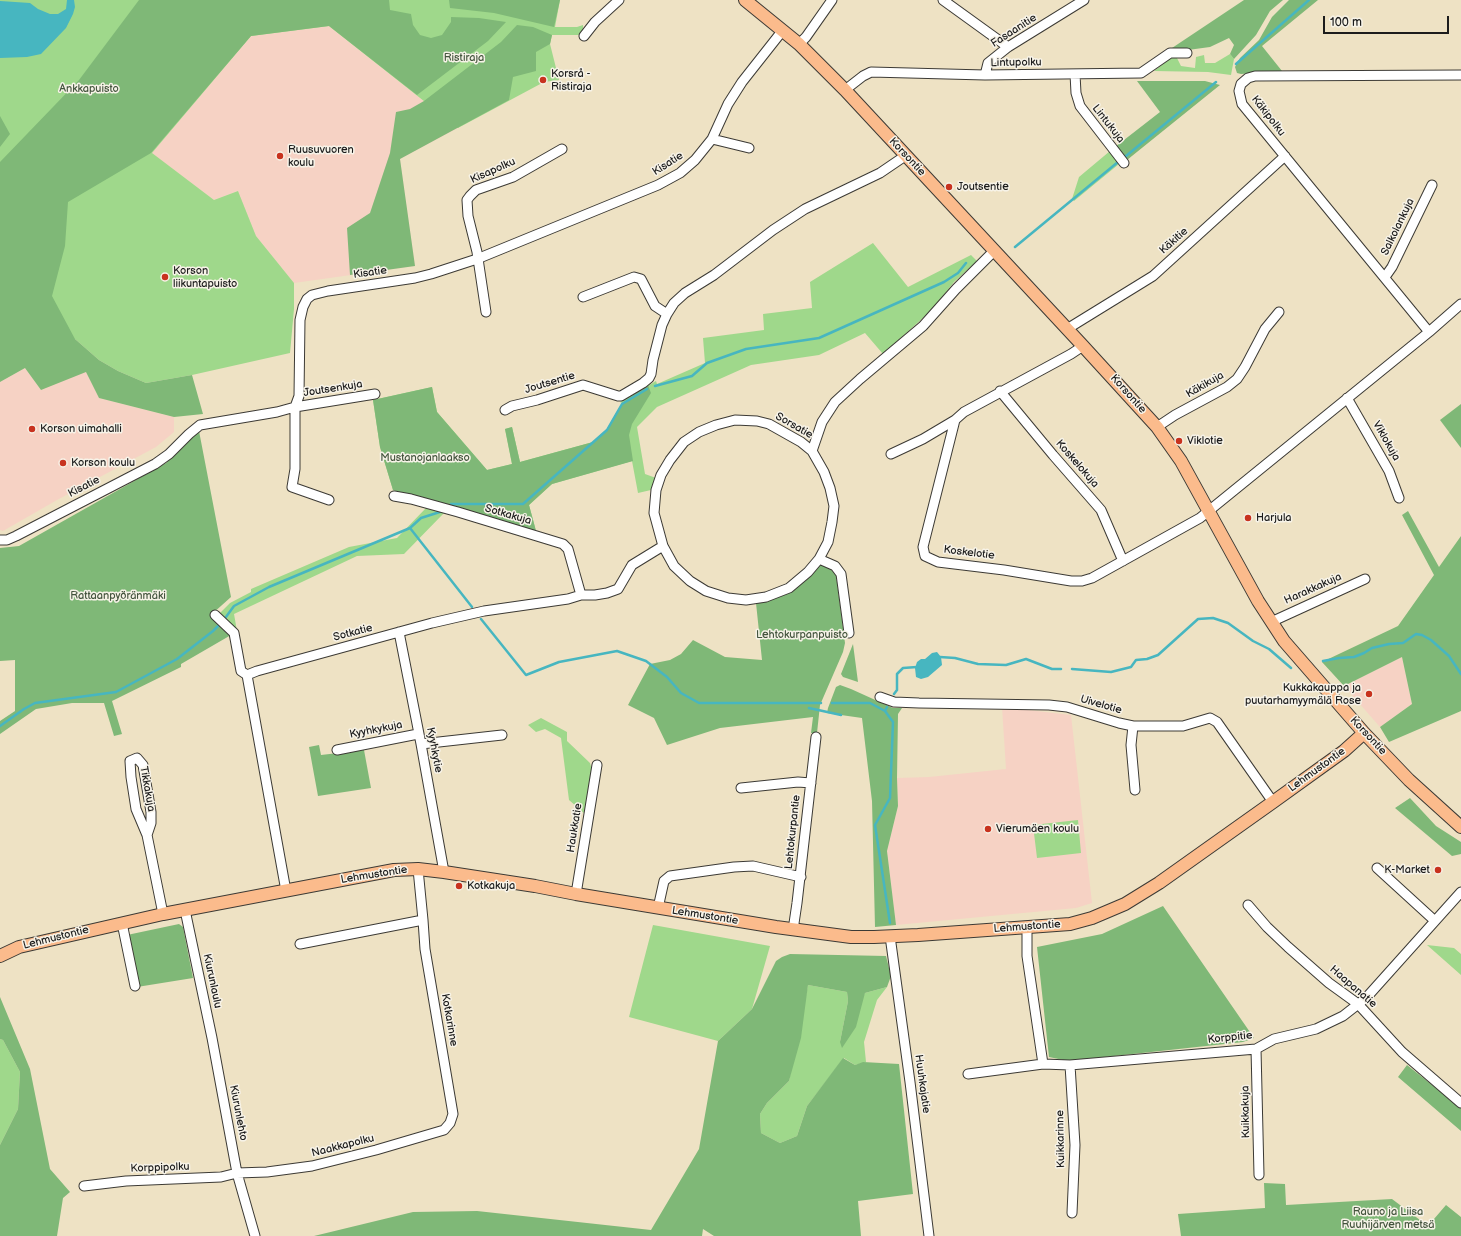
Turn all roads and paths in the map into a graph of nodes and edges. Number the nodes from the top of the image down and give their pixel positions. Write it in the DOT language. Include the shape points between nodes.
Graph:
graph roads {
  1 [pos="619,0"];
  2 [pos="745,0"];
  3 [pos="832,0"];
  4 [pos="943,0"];
  5 [pos="1084,0"];
  6 [pos="783,30"];
  7 [pos="584,36"];
  8 [pos="799,44"];
  9 [pos="1008,47"];
  10 [pos="1187,54"];
  11 [pos="1075,74"];
  12 [pos="985,75"];
  13 [pos="1461,75"];
  14 [pos="845,90"];
  15 [pos="712,139"];
  16 [pos="749,148"];
  17 [pos="562,149"];
  18 [pos="905,156"];
  19 [pos="1284,156"];
  20 [pos="1124,163"];
  21 [pos="1432,186"];
  22 [pos="994,251"];
  23 [pos="477,259"];
  24 [pos="1385,277"];
  25 [pos="583,297"];
  26 [pos="1461,304"];
  27 [pos="486,312"];
  28 [pos="1279,312"];
  29 [pos="667,314"];
  30 [pos="1067,329"];
  31 [pos="1428,332"];
  32 [pos="1084,346"];
  33 [pos="1000,391"];
  34 [pos="375,394"];
  35 [pos="1347,398"];
  36 [pos="295,407"];
  37 [pos="505,410"];
  38 [pos="955,420"];
  39 [pos="1157,427"];
  40 [pos="812,451"];
  41 [pos="891,454"];
  42 [pos="394,496"];
  43 [pos="1399,498"];
  44 [pos="329,500"];
  45 [pos="1209,510"];
  46 [pos="0,540"];
  47 [pos="663,546"];
  48 [pos="819,558"];
  49 [pos="1123,561"];
  50 [pos="1365,579"];
  51 [pos="581,595"];
  52 [pos="215,614"];
  53 [pos="1271,622"];
  54 [pos="399,632"];
  55 [pos="849,633"];
  56 [pos="247,676"];
  57 [pos="880,697"];
  58 [pos="1133,726"];
  59 [pos="1364,733"];
  60 [pos="418,734"];
  61 [pos="502,735"];
  62 [pos="816,737"];
  63 [pos="421,744"];
  64 [pos="337,750"];
  65 [pos="597,765"];
  66 [pos="811,783"];
  67 [pos="741,788"];
  68 [pos="1135,790"];
  69 [pos="1273,802"];
  70 [pos="1461,827"];
  71 [pos="147,835"];
  72 [pos="1377,868"];
  73 [pos="418,869"];
  74 [pos="444,872"];
  75 [pos="800,877"];
  76 [pos="286,891"];
  77 [pos="1461,892"];
  78 [pos="576,894"];
  79 [pos="1248,905"];
  80 [pos="658,908"];
  81 [pos="185,910"];
  82 [pos="163,914"];
  83 [pos="423,920"];
  84 [pos="1435,921"];
  85 [pos="122,922"];
  86 [pos="1027,927"];
  87 [pos="793,930"];
  88 [pos="890,936"];
  89 [pos="300,944"];
  90 [pos="1,952"];
  91 [pos="135,986"];
  92 [pos="1358,1004"];
  93 [pos="1256,1049"];
  94 [pos="216,1057"];
  95 [pos="1043,1064"];
  96 [pos="1070,1064"];
  97 [pos="968,1074"];
  98 [pos="1461,1103"];
  99 [pos="450,1124"];
  100 [pos="237,1173"];
  101 [pos="1259,1175"];
  102 [pos="84,1186"];
  103 [pos="1072,1213"];
  104 [pos="255,1236"];
  105 [pos="928,1236"];
  1 -- 7 [label="street"];
  2 -- 6 [label="main road, Korsontie"];
  3 -- 8 [label="street"];
  4 -- 9 [label="street"];
  5 -- 9 [label="street, Fasaanitie"];
  6 -- 8 [label="main road, Korsontie"];
  6 -- 15 [label="street, Kisatie" via="742,82 728,104"];
  8 -- 14 [label="main road, Korsontie"];
  9 -- 12 [label="street, Fasaanitie" via="988,63"];
  10 -- 11 [label="street, Lintupolku" via="1170,53 1141,73"];
  11 -- 12 [label="street, Lintupolku"];
  11 -- 20 [label="street, Lintukuja" via="1080,106"];
  12 -- 14 [label="street, Lintupolku" via="871,72"];
  13 -- 19 [label="street, Käkipolku" via="1248,78 1241,84 1239,91 1241,103"];
  14 -- 18 [label="main road, Korsontie"];
  15 -- 16 [label="street"];
  15 -- 23 [label="street, Kisatie" via="695,160 680,173 658,185"];
  17 -- 23 [label="street, Kisapolku" via="513,177 476,190 470,196 467,200 468,216"];
  18 -- 22 [label="main road, Korsontie"];
  18 -- 29 [label="street, Joutsentie" via="880,173 790,218 714,275 685,293"];
  19 -- 24 [label="street, Käkipolku"];
  19 -- 30 [label="street, Käkitie" via="1153,276"];
  21 -- 24 [label="street, Salkolankuja"];
  22 -- 30 [label="main road, Korsontie"];
  22 -- 40 [label="street, Sorsatie" via="923,326 835,402 822,422"];
  23 -- 27 [label="street"];
  23 -- 36 [label="street, Kisatie" via="415,278 312,295 303,307 300,320 299,396"];
  24 -- 31 [label="street, Käkipolku"];
  25 -- 29 [label="street" via="634,277 641,279 655,306"];
  26 -- 31 [label="street"];
  28 -- 39 [label="street, Käkikuja" via="1265,329 1237,379"];
  29 -- 37 [label="street, Joutsentie" via="651,374 644,383 618,396 583,385"];
  30 -- 32 [label="main road, Korsontie"];
  31 -- 35 [label="street"];
  32 -- 33 [label="street"];
  32 -- 39 [label="main road, Korsontie"];
  33 -- 38 [label="street"];
  33 -- 49 [label="street, Koskelokuja" via="1101,510"];
  34 -- 36 [label="street, Joutsenkuja"];
  35 -- 43 [label="street, Viklokuja" via="1389,471"];
  35 -- 45 [label="street"];
  36 -- 44 [label="street" via="295,469 292,488"];
  36 -- 46 [label="street, Kisatie" via="200,425 155,464 16,536"];
  38 -- 41 [label="street"];
  38 -- 49 [label="street, Koskelotie" via="923,547 925,556 938,562 1071,581 1092,578"];
  39 -- 45 [label="main road, Korsontie" via="1181,461"];
  40 -- 47 [label="street, Sorsatie" via="769,424 756,421 735,420 699,432 684,442 670,460 656,490 654,513"];
  40 -- 48 [label="street, Sorsatie" via="824,472 834,506 828,542"];
  42 -- 51 [label="street, Sotkakuja" via="458,512 563,544 568,549"];
  45 -- 49 [label="street, Koskelotie" via="1200,518"];
  45 -- 53 [label="main road, Korsontie"];
  47 -- 48 [label="street, Sorsatie" via="674,566 690,581 706,591 746,600 766,597 789,588 808,572"];
  47 -- 51 [label="street, Sotkatie" via="632,565 618,589 601,594"];
  48 -- 55 [label="street" via="835,566 841,574"];
  50 -- 53 [label="street, Harakkakuja"];
  51 -- 54 [label="street, Sotkatie" via="484,611"];
  52 -- 56 [label="street" via="234,633 241,671"];
  53 -- 59 [label="main road, Korsontie" via="1284,641"];
  54 -- 56 [label="street, Sotkatie" via="257,671"];
  54 -- 60 [label="street, Kyyhkytie"];
  56 -- 76 [label="street"];
  57 -- 58 [label="street, Uivelotie" via="894,702 1049,704"];
  58 -- 68 [label="street" via="1131,745"];
  58 -- 69 [label="street, Uivelotie" via="1183,726 1210,718 1217,722"];
  59 -- 69 [label="main road, Lehmustontie" via="1344,751"];
  59 -- 70 [label="main road, Korsontie"];
  60 -- 63 [label="street, Kyyhkytie"];
  60 -- 64 [label="street, Kyyhkykuja"];
  61 -- 63 [label="street"];
  62 -- 66 [label="street, Lehtokurpantie"];
  63 -- 74 [label="street, Kyyhkytie"];
  65 -- 78 [label="street, Haukkatie"];
  66 -- 67 [label="street"];
  66 -- 75 [label="street, Lehtokurpantie"];
  69 -- 86 [label="main road, Lehmustontie" via="1159,883 1125,904 1070,924"];
  71 -- 71 [label="street, Tikkakuja" via="151,812 143,765 137,758 130,761 131,777 136,809"];
  71 -- 82 [label="street, Tikkakuja"];
  72 -- 84 [label="street"];
  73 -- 74 [label="main road, Lehmustontie"];
  73 -- 76 [label="main road, Lehmustontie" via="394,870"];
  73 -- 83 [label="street"];
  74 -- 78 [label="main road, Lehmustontie"];
  75 -- 80 [label="street" via="753,866 670,876 664,882"];
  75 -- 87 [label="street, Lehtokurpantie"];
  76 -- 81 [label="main road, Lehmustontie"];
  77 -- 84 [label="street, Korppitie"];
  78 -- 80 [label="main road, Lehmustontie"];
  79 -- 92 [label="street, Haapanatie" via="1288,947"];
  80 -- 87 [label="main road, Lehmustontie"];
  81 -- 82 [label="main road, Lehmustontie"];
  81 -- 94 [label="street, Kiurunlaulu"];
  82 -- 85 [label="main road, Lehmustontie"];
  83 -- 89 [label="street"];
  83 -- 99 [label="street, Kotkarinne" via="425,949 453,1114"];
  84 -- 92 [label="street, Korppitie"];
  85 -- 90 [label="main road, Lehmustontie"];
  85 -- 91 [label="street"];
  86 -- 88 [label="main road, Lehmustontie"];
  86 -- 95 [label="street" via="1027,956"];
  87 -- 88 [label="main road, Lehmustontie" via="851,936"];
  88 -- 105 [label="street, Huuhkajatie"];
  92 -- 93 [label="street, Korppitie" via="1332,1022 1316,1029 1274,1039"];
  92 -- 98 [label="street, Haapanatie" via="1402,1052"];
  93 -- 96 [label="street, Korppitie"];
  93 -- 101 [label="street, Kuikkakuja"];
  94 -- 100 [label="street, Kiurunlehto"];
  95 -- 96 [label="street, Korppitie"];
  95 -- 97 [label="street, Korppitie"];
  96 -- 103 [label="street, Kuikkarinne" via="1075,1145"];
  99 -- 100 [label="street, Naakkapolku" via="444,1130 312,1166"];
  100 -- 102 [label="street, Korppipolku" via="220,1177 126,1181"];
  100 -- 104 [label="street, Kiurunlehto"];
}
